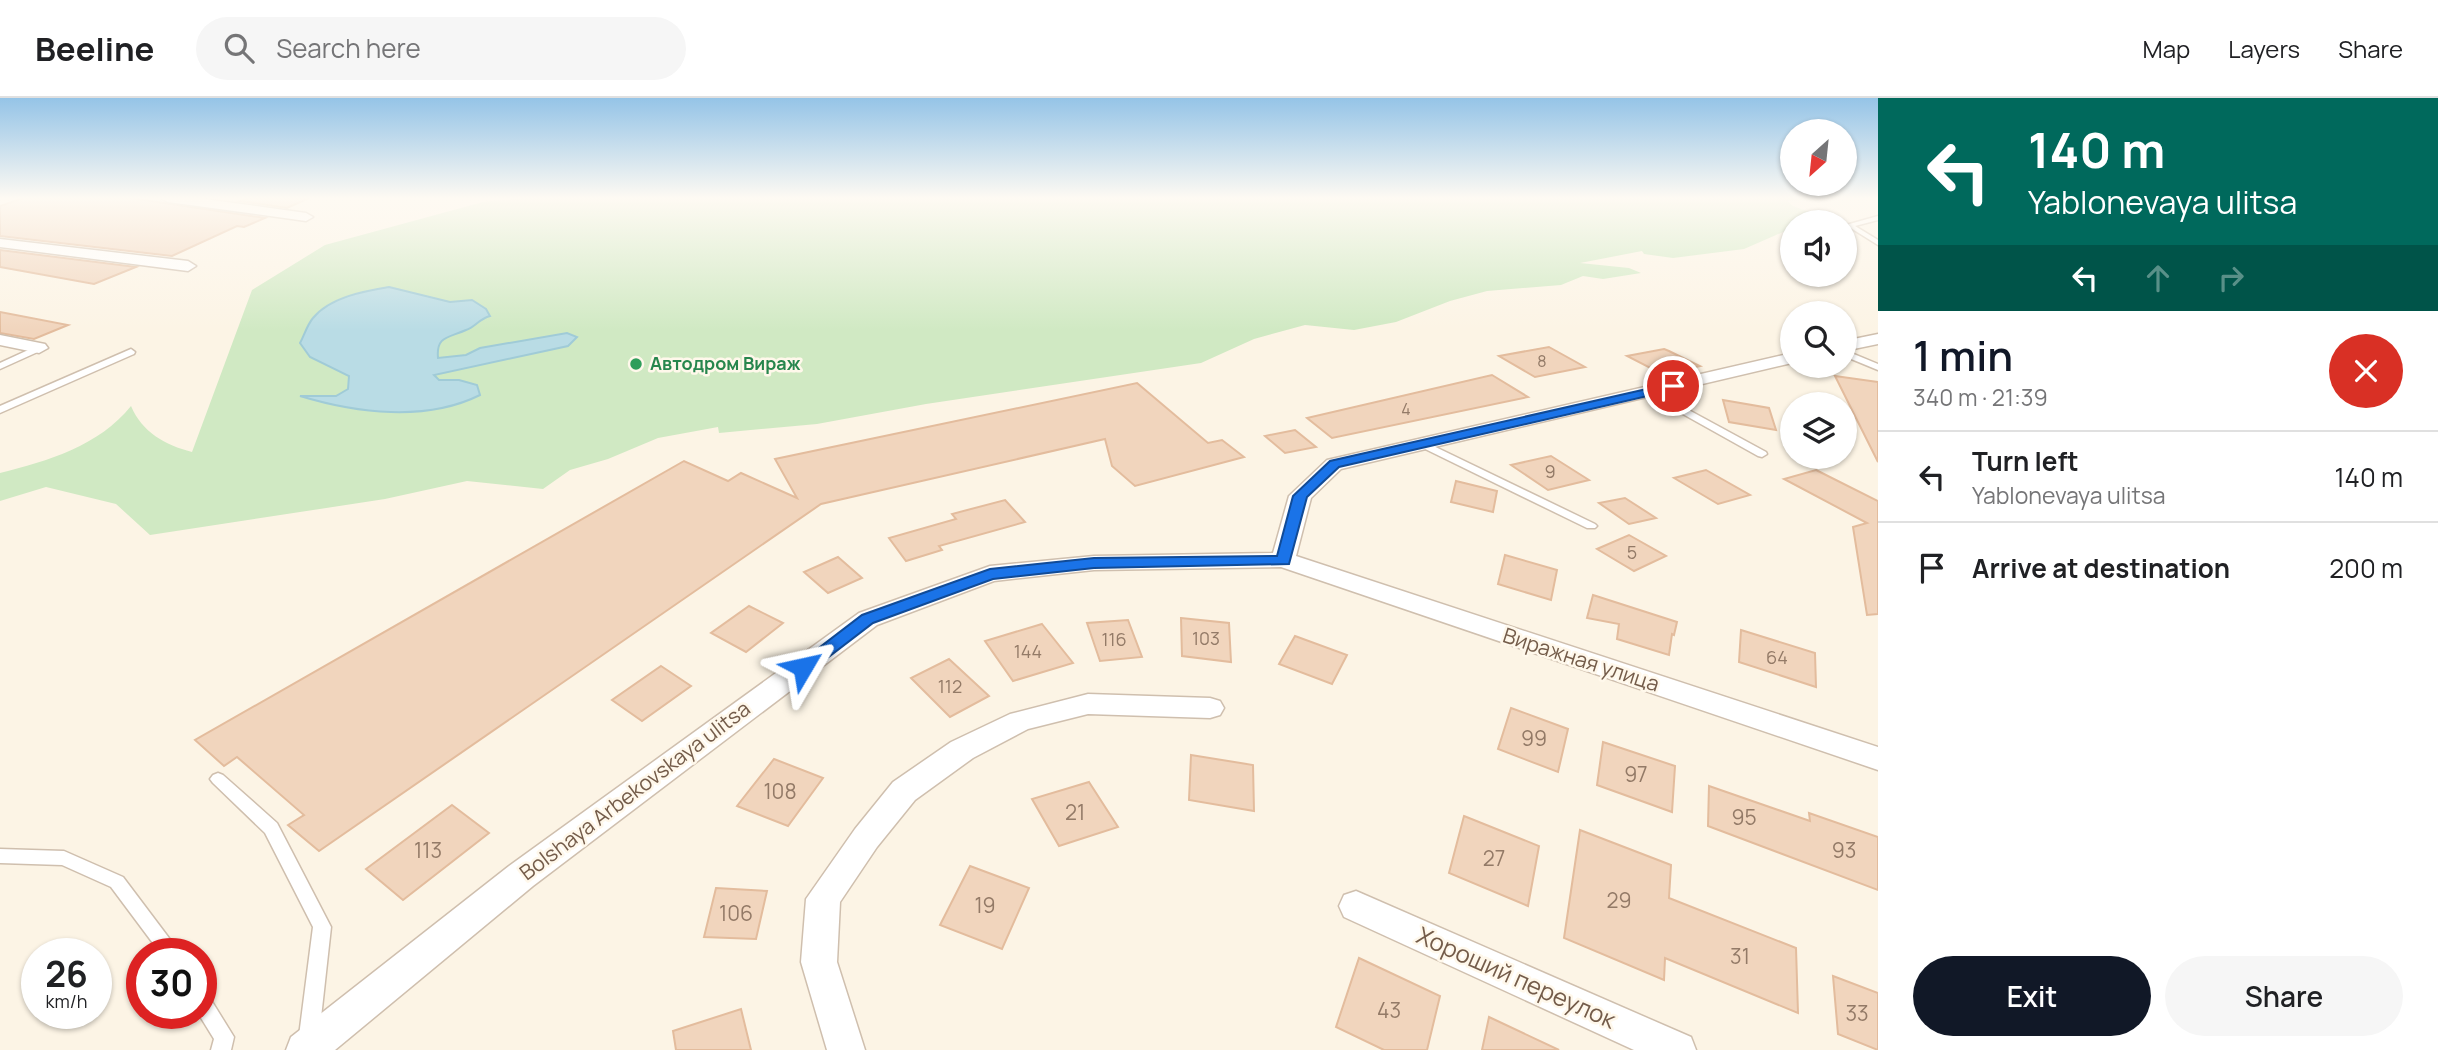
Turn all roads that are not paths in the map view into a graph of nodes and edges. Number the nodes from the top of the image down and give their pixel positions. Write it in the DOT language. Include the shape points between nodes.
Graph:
graph roads {
  1 [pos="0,243"];
  2 [pos="188,266"];
  3 [pos="1878,339"];
  4 [pos="0,340"];
  5 [pos="1857,343"];
  6 [pos="39,348"];
  7 [pos="131,352"];
  8 [pos="1857,358"];
  9 [pos="1780,361"];
  10 [pos="0,366"];
  11 [pos="1878,367"];
  12 [pos="1650,392"];
  13 [pos="0,410"];
  14 [pos="1421,443"];
  15 [pos="1762,454"];
  16 [pos="1591,526"];
  17 [pos="1283,560"];
  18 [pos="1210,708"];
  19 [pos="1878,759"];
  20 [pos="218,779"];
  21 [pos="0,856"];
  22 [pos="1356,906"];
  23 [pos="160,938"];
  24 [pos="217,1027"];
  25 [pos="306,1049"];
  26 [pos="221,1050"];
  27 [pos="846,1050"];
  28 [pos="1677,1050"];
  1 -- 2 [label="street"];
  3 -- 5 [label="street"];
  4 -- 6 [label="street"];
  6 -- 10 [label="lane"];
  7 -- 13 [label="lane"];
  8 -- 11 [label="lane"];
  9 -- 12 [label="street"];
  12 -- 14 [label="street"];
  12 -- 15 [label="lane"];
  14 -- 16 [label="lane"];
  14 -- 17 [label="street" via="1335,464 1300,496"];
  17 -- 19 [label="street, Виражная улица"];
  17 -- 25 [label="street, Bolshaya Arbekovskaya ulitsa" via="1094,563 990,574 867,619 521,876"];
  18 -- 27 [label="street" via="1088,704 1020,721 962,750 904,791 824,899 819,962"];
  20 -- 25 [label="lane" via="271,828 322,927"];
  21 -- 23 [label="lane" via="64,858 117,882"];
  22 -- 28 [label="street, Хороший переулок"];
  24 -- 26 [label="lane" via="223,1037"];
}
